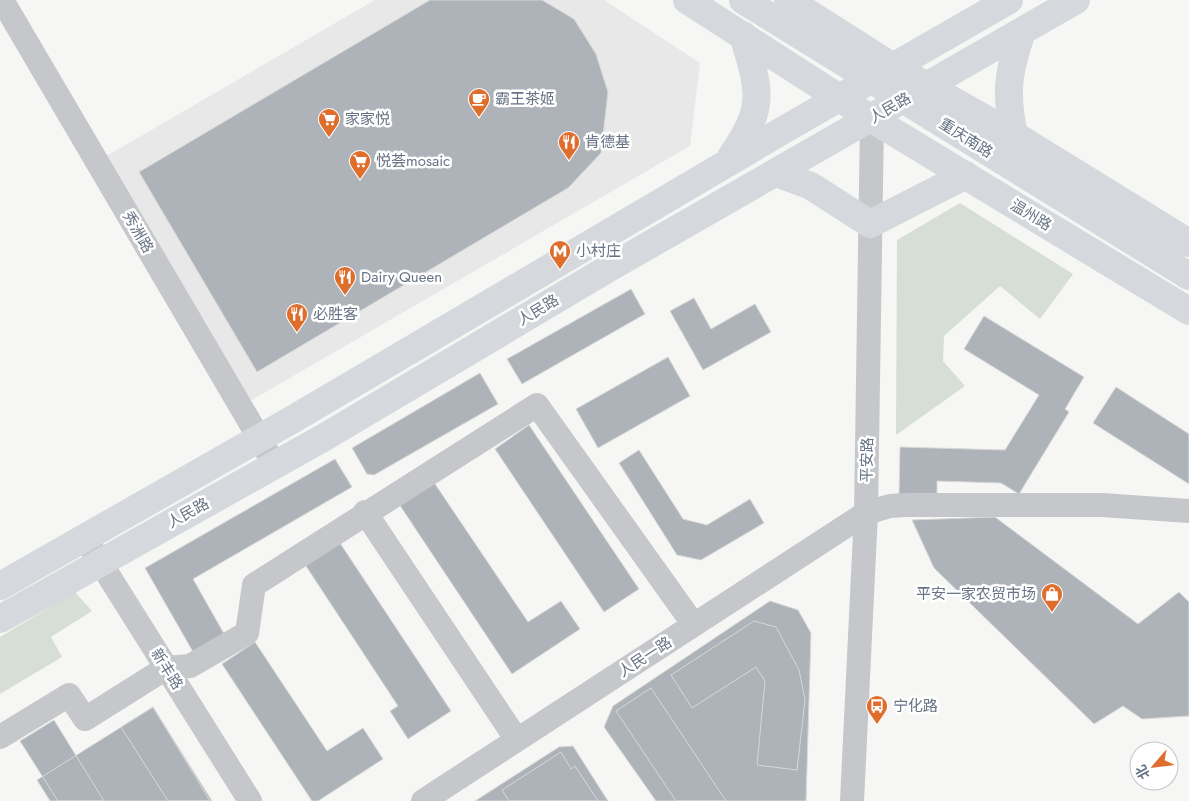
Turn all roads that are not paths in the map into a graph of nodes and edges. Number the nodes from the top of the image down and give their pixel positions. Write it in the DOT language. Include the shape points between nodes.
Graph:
graph roads {
  1 [pos="2,0"];
  2 [pos="687,0"];
  3 [pos="742,0"];
  4 [pos="788,0"];
  5 [pos="1009,0"];
  6 [pos="1076,0"];
  7 [pos="1022,32"];
  8 [pos="742,35"];
  9 [pos="893,67"];
  10 [pos="927,87"];
  11 [pos="840,97"];
  12 [pos="872,119"];
  13 [pos="1014,135"];
  14 [pos="726,164"];
  15 [pos="776,173"];
  16 [pos="966,175"];
  17 [pos="870,224"];
  18 [pos="1189,243"];
  19 [pos="1189,276"];
  20 [pos="1189,311"];
  21 [pos="259,439"];
  22 [pos="275,465"];
  23 [pos="1189,511"];
  24 [pos="366,512"];
  25 [pos="866,513"];
  26 [pos="85,536"];
  27 [pos="99,563"];
  28 [pos="0,586"];
  29 [pos="0,619"];
  30 [pos="694,625"];
  31 [pos="166,668"];
  32 [pos="0,737"];
  33 [pos="517,740"];
  34 [pos="250,801"];
  35 [pos="424,801"];
  36 [pos="852,801"];
  1 -- 21 [label="street, 秀洲路"];
  2 -- 8 [label="main road"];
  3 -- 19 [label="main road, 重庆南路"];
  4 -- 9 [label="main road"];
  5 -- 9 [label="main road, 人民路"];
  6 -- 7 [label="main road, 人民路"];
  7 -- 10 [label="main road, 人民路"];
  7 -- 13 [label="main road" via="1008,88 1008,108"];
  8 -- 11 [label="main road"];
  8 -- 14 [label="main road" via="755,74 757,99 748,133"];
  9 -- 10 [label="main road"];
  9 -- 11 [label="main road, 人民路"];
  10 -- 12 [label="main road, 人民路"];
  10 -- 13 [label="main road"];
  11 -- 12 [label="main road"];
  11 -- 14 [label="main road, 人民路"];
  12 -- 15 [label="main road, 人民路"];
  12 -- 16 [label="main road, 温州路"];
  12 -- 17 [label="street, 平安路"];
  13 -- 18 [label="main road"];
  14 -- 21 [label="main road, 人民路"];
  15 -- 17 [label="main road" via="811,186"];
  15 -- 22 [label="main road, 人民路"];
  16 -- 17 [label="main road"];
  16 -- 20 [label="main road, 温州路"];
  17 -- 25 [label="street, 平安路"];
  21 -- 22 [label="street, 秀洲路"];
  21 -- 26 [label="main road, 人民路"];
  22 -- 27 [label="main road, 人民路"];
  23 -- 25 [label="street, 人民一路" via="1102,505 906,505"];
  24 -- 30 [label="street" via="537,405"];
  24 -- 31 [label="street" via="254,584 247,633 190,666"];
  24 -- 33 [label="street"];
  25 -- 30 [label="street, 人民一路"];
  25 -- 36 [label="street, 平安路"];
  26 -- 27 [label="street, 新丰路"];
  26 -- 28 [label="main road, 人民路"];
  27 -- 29 [label="main road, 人民路"];
  27 -- 31 [label="street, 新丰路"];
  30 -- 33 [label="street, 人民一路"];
  31 -- 32 [label="street" via="85,719 69,695"];
  31 -- 34 [label="street, 新丰路"];
  33 -- 35 [label="street, 人民一路"];
}
